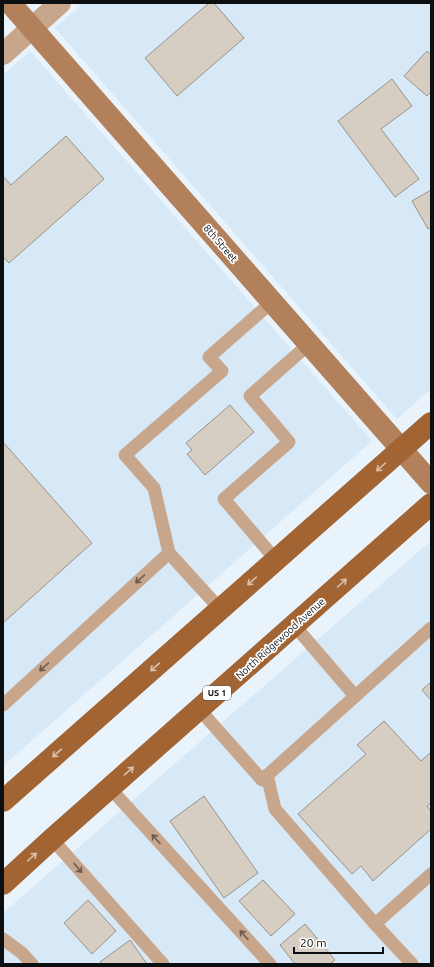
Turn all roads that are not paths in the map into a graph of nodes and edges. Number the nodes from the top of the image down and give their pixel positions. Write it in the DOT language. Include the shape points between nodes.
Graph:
graph roads {
  1 [pos="10,3"];
  2 [pos="60,3"];
  3 [pos="32,28"];
  4 [pos="3,54"];
  5 [pos="272,302"];
  6 [pos="309,344"];
  7 [pos="431,422"];
  8 [pos="401,449"];
  9 [pos="431,483"];
  10 [pos="431,504"];
  11 [pos="169,553"];
  12 [pos="276,560"];
  13 [pos="220,609"];
  14 [pos="294,625"];
  15 [pos="431,628"];
  16 [pos="355,696"];
  17 [pos="3,704"];
  18 [pos="199,709"];
  19 [pos="267,774"];
  20 [pos="110,788"];
  21 [pos="6,794"];
  22 [pos="52,839"];
  23 [pos="431,874"];
  24 [pos="3,884"];
  25 [pos="375,924"];
  26 [pos="3,939"];
  27 [pos="32,964"];
  28 [pos="163,964"];
  29 [pos="270,964"];
  30 [pos="412,964"];
  1 -- 3 [label="street, 8th Street"];
  2 -- 3 [label="street"];
  3 -- 4 [label="street"];
  3 -- 5 [label="street, 8th Street"];
  5 -- 6 [label="street, 8th Street"];
  5 -- 11 [label="lane" via="209,357 222,371 125,455 154,488"];
  6 -- 8 [label="street, 8th Street"];
  6 -- 12 [label="lane" via="250,396 289,442 224,499"];
  7 -- 8 [label="main road"];
  8 -- 9 [label="street, 8th Street"];
  8 -- 12 [label="main road, one-way"];
  14 -- 10 [label="main road, North Ridgewood Avenue / US 1, one-way"];
  11 -- 13 [label="lane"];
  11 -- 17 [label="lane, one-way"];
  12 -- 13 [label="main road, one-way"];
  13 -- 21 [label="main road, one-way"];
  14 -- 16 [label="lane"];
  14 -- 18 [label="main road, North Ridgewood Avenue / US 1"];
  15 -- 16 [label="lane"];
  16 -- 19 [label="lane"];
  18 -- 19 [label="lane" via="262,780"];
  20 -- 18 [label="main road, North Ridgewood Avenue / US 1, one-way"];
  19 -- 25 [label="lane" via="275,809"];
  20 -- 22 [label="main road, North Ridgewood Avenue / US 1"];
  29 -- 20 [label="lane, one-way"];
  24 -- 22 [label="main road, North Ridgewood Avenue / US 1, one-way"];
  22 -- 28 [label="lane, one-way"];
  23 -- 25 [label="lane"];
  25 -- 30 [label="lane"];
  26 -- 27 [label="lane"];
}
